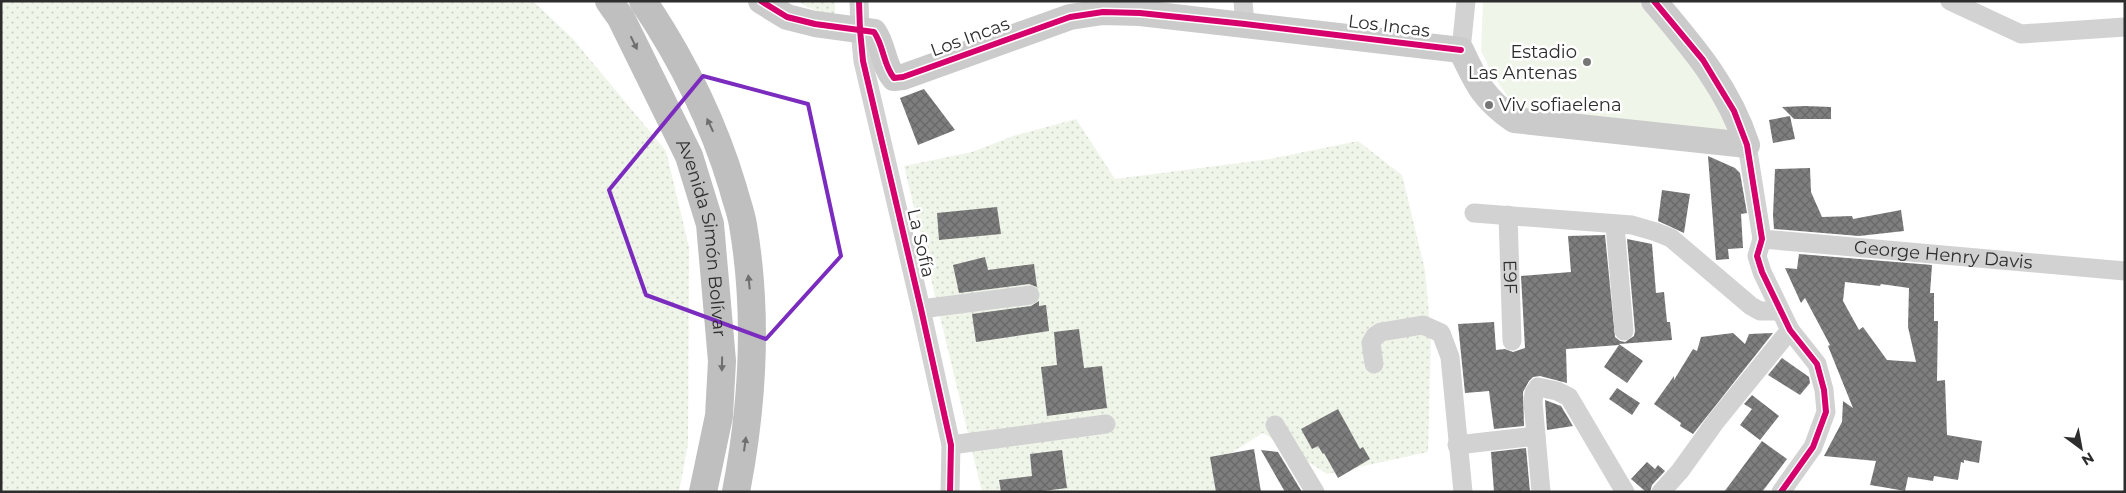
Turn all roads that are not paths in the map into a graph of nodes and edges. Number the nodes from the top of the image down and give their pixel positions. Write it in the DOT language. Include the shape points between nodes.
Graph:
graph roads {
  1 [pos="609,1"];
  2 [pos="643,1"];
  3 [pos="761,1"];
  4 [pos="860,1"];
  5 [pos="1466,1"];
  6 [pos="1654,1"];
  7 [pos="1950,1"];
  8 [pos="1069,9"];
  9 [pos="1244,12"];
  10 [pos="2125,27"];
  11 [pos="860,30"];
  12 [pos="1461,50"];
  13 [pos="1747,145"];
  14 [pos="1474,213"];
  15 [pos="1508,215"];
  16 [pos="1615,225"];
  17 [pos="1762,239"];
  18 [pos="2125,271"];
  19 [pos="1030,295"];
  20 [pos="922,309"];
  21 [pos="1780,311"];
  22 [pos="1790,330"];
  23 [pos="1624,331"];
  24 [pos="1512,341"];
  25 [pos="1374,364"];
  26 [pos="1106,424"];
  27 [pos="1275,425"];
  28 [pos="1536,436"];
  29 [pos="951,445"];
  30 [pos="1457,445"];
  31 [pos="703,492"];
  32 [pos="736,492"];
  33 [pos="950,492"];
  34 [pos="1315,492"];
  35 [pos="1463,492"];
  36 [pos="1541,492"];
  37 [pos="1625,492"];
  38 [pos="1661,492"];
  39 [pos="1781,492"];
  1 -- 31 [label="highway, Avenida Simón Bolívar, one-way" via="621,18 689,156 710,224 722,361 719,416"];
  32 -- 2 [label="highway, Avenida Simón Bolívar, one-way" via="745,445 752,375 750,290 743,223 720,147 687,74"];
  3 -- 11 [label="street, Los Incas" via="788,17"];
  4 -- 11 [label="street, La Sofía"];
  5 -- 12 [label="street"];
  6 -- 13 [label="street" via="1703,60 1734,111"];
  7 -- 10 [label="street" via="2021,34"];
  8 -- 9 [label="street, Los Incas"];
  8 -- 11 [label="street, Los Incas" via="894,78 874,32"];
  9 -- 12 [label="street, Los Incas"];
  11 -- 20 [label="street, La Sofía" via="863,61"];
  12 -- 13 [label="street" via="1476,82 1494,105 1514,120"];
  13 -- 17 [label="street"];
  14 -- 15 [label="street"];
  15 -- 16 [label="street"];
  15 -- 24 [label="street, E9F"];
  16 -- 21 [label="street" via="1664,234 1751,306 1760,311"];
  16 -- 23 [label="street"];
  17 -- 18 [label="street, George Henry Davis"];
  17 -- 21 [label="street" via="1757,256"];
  19 -- 20 [label="street"];
  20 -- 29 [label="street, La Sofía"];
  21 -- 22 [label="street"];
  22 -- 38 [label="street"];
  22 -- 39 [label="street" via="1818,364 1826,412 1813,447"];
  25 -- 30 [label="street" via="1371,343 1382,332 1423,324 1441,333 1450,357"];
  26 -- 29 [label="street"];
  27 -- 34 [label="street"];
  28 -- 30 [label="street"];
  28 -- 36 [label="street"];
  28 -- 37 [label="street" via="1533,402 1538,387 1569,397"];
  29 -- 33 [label="street, La Sofía"];
  30 -- 35 [label="street"];
}
